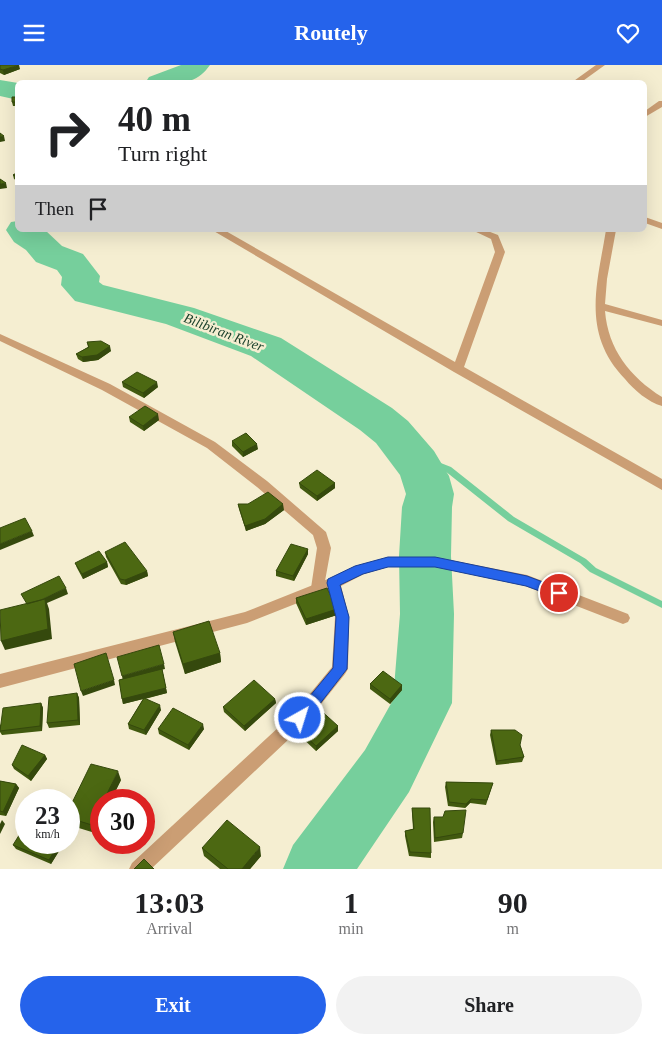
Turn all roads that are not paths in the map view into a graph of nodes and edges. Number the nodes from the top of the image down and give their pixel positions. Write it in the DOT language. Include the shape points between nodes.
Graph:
graph roads {
  1 [pos="601,65"];
  2 [pos="578,80"];
  3 [pos="662,103"];
  4 [pos="647,114"];
  5 [pos="647,221"];
  6 [pos="662,226"];
  7 [pos="220,232"];
  8 [pos="481,232"];
  9 [pos="611,232"];
  10 [pos="600,306"];
  11 [pos="662,323"];
  12 [pos="0,337"];
  13 [pos="458,369"];
  14 [pos="662,402"];
  15 [pos="662,485"];
  16 [pos="326,585"];
  17 [pos="623,618"];
  18 [pos="0,681"];
  19 [pos="138,869"];
  1 -- 2 [label="street"];
  3 -- 4 [label="street"];
  5 -- 6 [label="street"];
  7 -- 13 [label="street"];
  8 -- 13 [label="street" via="494,237 500,252"];
  9 -- 10 [label="street"];
  10 -- 11 [label="street"];
  10 -- 14 [label="street" via="603,335 614,361 631,381"];
  12 -- 16 [label="street" via="106,387 203,441 262,484 319,532 324,548"];
  13 -- 15 [label="street"];
  16 -- 17 [label="street" via="388,562 435,562 527,581"];
  16 -- 18 [label="street" via="247,617"];
  16 -- 19 [label="street" via="342,617 340,669 300,718"];
}
